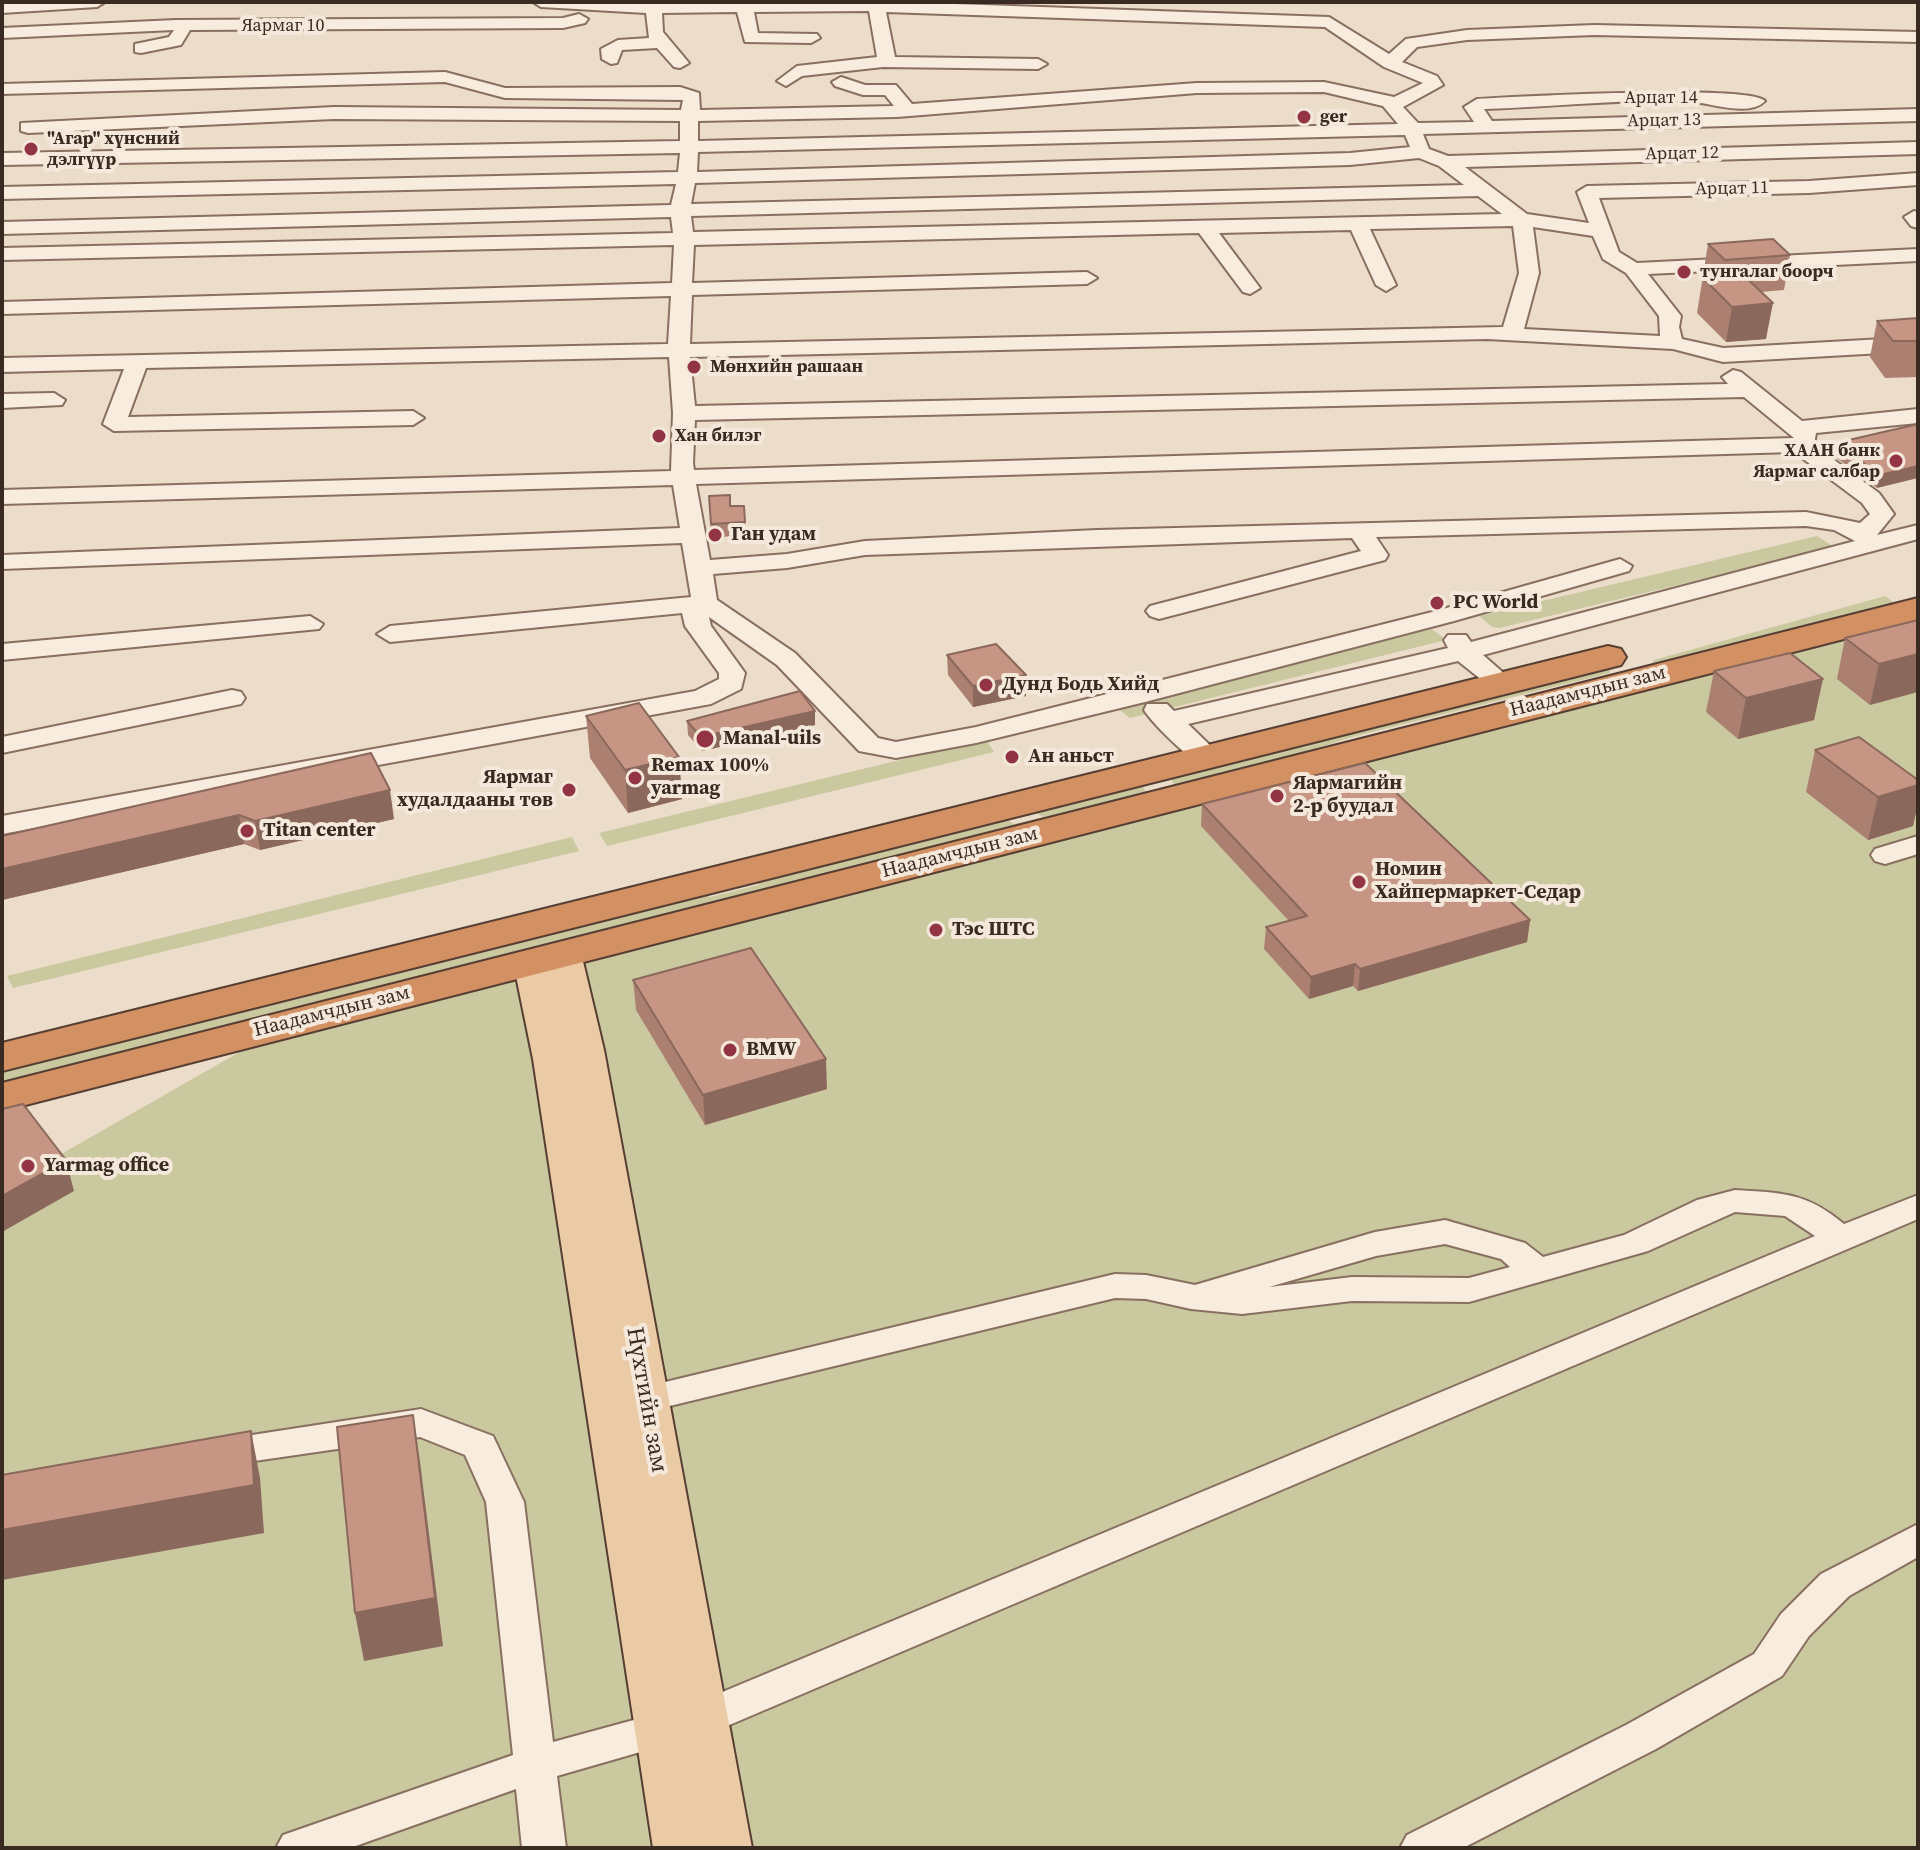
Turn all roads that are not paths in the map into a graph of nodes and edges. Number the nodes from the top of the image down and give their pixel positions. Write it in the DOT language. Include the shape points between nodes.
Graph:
graph roads {
  1 [pos="97,2"];
  2 [pos="541,2"];
  3 [pos="654,7"];
  4 [pos="744,7"];
  5 [pos="877,7"];
  6 [pos="2,8"];
  7 [pos="615,8"];
  8 [pos="1071,15"];
  9 [pos="1185,18"];
  10 [pos="184,25"];
  11 [pos="2,33"];
  12 [pos="1182,37"];
  13 [pos="1918,37"];
  14 [pos="811,38"];
  15 [pos="1065,38"];
  16 [pos="663,42"];
  17 [pos="141,48"];
  18 [pos="611,59"];
  19 [pos="883,62"];
  20 [pos="680,63"];
  21 [pos="1390,63"];
  22 [pos="1038,64"];
  23 [pos="786,81"];
  24 [pos="841,82"];
  25 [pos="50,88"];
  26 [pos="2,89"];
  27 [pos="1771,100"];
  28 [pos="1392,102"];
  29 [pos="907,110"];
  30 [pos="690,115"];
  31 [pos="1918,115"];
  32 [pos="24,124"];
  33 [pos="1485,124"];
  34 [pos="1411,127"];
  35 [pos="690,146"];
  36 [pos="1918,148"];
  37 [pos="1421,152"];
  38 [pos="7,159"];
  39 [pos="1446,162"];
  40 [pos="685,177"];
  41 [pos="1918,179"];
  42 [pos="2,180"];
  43 [pos="1484,190"];
  44 [pos="2,193"];
  45 [pos="1757,208"];
  46 [pos="1670,211"];
  47 [pos="680,212"];
  48 [pos="1619,212"];
  49 [pos="1522,220"];
  50 [pos="1357,222"];
  51 [pos="1598,222"];
  52 [pos="1203,225"];
  53 [pos="2,228"];
  54 [pos="684,238"];
  55 [pos="2,254"];
  56 [pos="1918,255"];
  57 [pos="1633,269"];
  58 [pos="1087,278"];
  59 [pos="1386,285"];
  60 [pos="1250,288"];
  61 [pos="682,292"];
  62 [pos="2,308"];
  63 [pos="1512,334"];
  64 [pos="1673,343"];
  65 [pos="1918,344"];
  66 [pos="679,350"];
  67 [pos="1723,355"];
  68 [pos="138,360"];
  69 [pos="2,365"];
  70 [pos="1749,390"];
  71 [pos="54,400"];
  72 [pos="2,401"];
  73 [pos="684,413"];
  74 [pos="1918,416"];
  75 [pos="413,418"];
  76 [pos="1798,436"];
  77 [pos="682,477"];
  78 [pos="2,497"];
  79 [pos="1358,529"];
  80 [pos="1918,532"];
  81 [pos="694,535"];
  82 [pos="1866,537"];
  83 [pos="2,562"];
  84 [pos="1620,566"];
  85 [pos="698,568"];
  86 [pos="1918,580"];
  87 [pos="705,603"];
  88 [pos="1918,609"];
  89 [pos="1159,611"];
  90 [pos="1445,616"];
  91 [pos="310,624"];
  92 [pos="390,634"];
  93 [pos="2,652"];
  94 [pos="1463,652"];
  95 [pos="786,659"];
  96 [pos="726,664"];
  97 [pos="1636,665"];
  98 [pos="1502,683"];
  99 [pos="1136,696"];
  100 [pos="232,698"];
  101 [pos="1168,721"];
  102 [pos="2,745"];
  103 [pos="1206,755"];
  104 [pos="1155,768"];
  105 [pos="1183,797"];
  106 [pos="1000,807"];
  107 [pos="2,825"];
  108 [pos="1029,835"];
  109 [pos="1918,845"];
  110 [pos="1885,855"];
  111 [pos="736,891"];
  112 [pos="547,957"];
  113 [pos="2,1057"];
  114 [pos="2,1097"];
  115 [pos="1918,1206"];
  116 [pos="1840,1239"];
  117 [pos="1539,1272"];
  118 [pos="1191,1297"];
  119 [pos="645,1399"];
  120 [pos="172,1460"];
  121 [pos="1918,1539"];
  122 [pos="705,1717"];
  123 [pos="660,1727"];
  124 [pos="534,1765"];
  125 [pos="298,1848"];
  126 [pos="544,1848"];
  127 [pos="679,1848"];
  128 [pos="726,1848"];
  129 [pos="1422,1848"];
  1 -- 6 [label="street"];
  2 -- 7 [label="street"];
  3 -- 4 [label="street"];
  3 -- 7 [label="street"];
  3 -- 16 [label="street" via="654,33"];
  4 -- 5 [label="street"];
  4 -- 14 [label="street" via="751,38"];
  5 -- 8 [label="street"];
  5 -- 19 [label="street"];
  7 -- 10 [label="street, Яармаг 10" via="563,23"];
  8 -- 9 [label="street"];
  8 -- 15 [label="street"];
  9 -- 12 [label="street"];
  9 -- 21 [label="street" via="1329,22"];
  10 -- 11 [label="street, Яармаг 10"];
  10 -- 17 [label="street" via="175,41"];
  13 -- 21 [label="street" via="1594,30 1467,35 1412,43"];
  16 -- 18 [label="street" via="618,45 610,49"];
  16 -- 20 [label="street"];
  19 -- 22 [label="street"];
  19 -- 23 [label="street" via="797,71"];
  21 -- 28 [label="street" via="1434,85"];
  24 -- 29 [label="street" via="863,90 890,89"];
  25 -- 26 [label="street"];
  25 -- 30 [label="street" via="445,77 505,93 680,92 693,97"];
  25 -- 32 [label="street"];
  27 -- 33 [label="street, Арцат 14" via="1688,96 1477,104 1473,107"];
  28 -- 29 [label="street" via="1324,87 1197,88"];
  28 -- 34 [label="street"];
  29 -- 30 [label="street"];
  30 -- 32 [label="street" via="334,113"];
  30 -- 35 [label="street"];
  31 -- 33 [label="street, Арцат 13"];
  32 -- 38 [label="street"];
  33 -- 34 [label="street, Арцат 13"];
  34 -- 35 [label="street, Арцат 13"];
  34 -- 37 [label="street"];
  35 -- 38 [label="street, Арцат 13"];
  35 -- 40 [label="street"];
  36 -- 39 [label="street, Арцат 12"];
  37 -- 39 [label="street"];
  37 -- 40 [label="street" via="1334,160"];
  38 -- 42 [label="street"];
  39 -- 43 [label="street"];
  40 -- 44 [label="street"];
  40 -- 47 [label="street"];
  41 -- 51 [label="street, Арцат 11" via="1587,192"];
  43 -- 47 [label="street"];
  43 -- 49 [label="street"];
  45 -- 46 [label="street"];
  47 -- 53 [label="street"];
  47 -- 54 [label="street"];
  48 -- 51 [label="street"];
  49 -- 50 [label="street"];
  49 -- 51 [label="street"];
  49 -- 63 [label="street" via="1529,273"];
  50 -- 52 [label="street"];
  50 -- 59 [label="street"];
  51 -- 57 [label="street" via="1610,255"];
  52 -- 54 [label="street"];
  52 -- 60 [label="street"];
  54 -- 55 [label="street"];
  54 -- 61 [label="street"];
  56 -- 57 [label="street"];
  57 -- 64 [label="street" via="1670,316 1667,326"];
  58 -- 61 [label="street"];
  61 -- 62 [label="street"];
  61 -- 66 [label="street"];
  63 -- 64 [label="street"];
  63 -- 66 [label="street"];
  64 -- 67 [label="street"];
  65 -- 67 [label="street"];
  66 -- 68 [label="street"];
  66 -- 73 [label="street"];
  67 -- 70 [label="street" via="1730,375"];
  68 -- 69 [label="street"];
  68 -- 75 [label="street" via="114,424"];
  70 -- 73 [label="street"];
  70 -- 76 [label="street"];
  71 -- 72 [label="street"];
  73 -- 77 [label="street"];
  74 -- 76 [label="street"];
  76 -- 77 [label="street"];
  76 -- 82 [label="street" via="1871,498 1882,514"];
  77 -- 78 [label="street"];
  77 -- 81 [label="street"];
  79 -- 82 [label="street" via="1806,519 1834,521"];
  79 -- 85 [label="street" via="865,548"];
  79 -- 89 [label="street" via="1376,555"];
  80 -- 82 [label="street"];
  81 -- 83 [label="street"];
  81 -- 85 [label="street"];
  82 -- 94 [label="street"];
  84 -- 90 [label="street"];
  85 -- 87 [label="street"];
  86 -- 97 [label="highway, Наадамчдын зам"];
  87 -- 92 [label="street"];
  87 -- 95 [label="street"];
  87 -- 96 [label="street" via="695,612 698,626"];
  88 -- 97 [label="highway, Наадамчдын зам"];
  90 -- 94 [label="street"];
  90 -- 99 [label="street"];
  91 -- 93 [label="street"];
  94 -- 98 [label="street"];
  94 -- 101 [label="street"];
  95 -- 96 [label="street"];
  95 -- 99 [label="street" via="869,745 888,750 976,735"];
  96 -- 107 [label="street" via="732,683 702,698"];
  97 -- 98 [label="highway, Наадамчдын зам"];
  97 -- 105 [label="highway, Наадамчдын зам"];
  98 -- 103 [label="highway, Наадамчдын зам"];
  99 -- 101 [label="street"];
  100 -- 102 [label="street"];
  101 -- 103 [label="street"];
  103 -- 104 [label="highway, Наадамчдын зам"];
  104 -- 105 [label="highway" via="1155,784"];
  104 -- 106 [label="highway, Наадамчдын зам"];
  105 -- 108 [label="highway, Наадамчдын зам"];
  106 -- 108 [label="highway" via="1025,816"];
  106 -- 111 [label="highway, Наадамчдын зам"];
  108 -- 111 [label="highway, Наадамчдын зам"];
  109 -- 110 [label="street"];
  111 -- 112 [label="highway, Наадамчдын зам"];
  111 -- 113 [label="highway, Наадамчдын зам"];
  112 -- 114 [label="highway, Наадамчдын зам"];
  112 -- 119 [label="main road, Нүхтийн зам" via="585,1050"];
  112 -- 123 [label="main road, Нүхтийн зам" via="552,1059"];
  115 -- 116 [label="street"];
  116 -- 117 [label="street" via="1791,1205 1735,1201 1636,1243"];
  116 -- 122 [label="street"];
  117 -- 118 [label="street" via="1469,1290 1352,1289 1242,1302"];
  117 -- 118 [label="street" via="1513,1251 1445,1232 1375,1244"];
  118 -- 119 [label="street" via="1146,1287 1100,1289"];
  119 -- 122 [label="main road, Нүхтийн зам"];
  120 -- 124 [label="street" via="421,1423 480,1446 505,1502"];
  121 -- 129 [label="street" via="1835,1585 1795,1625 1768,1665 1641,1737"];
  122 -- 123 [label="street"];
  122 -- 128 [label="main road, Нүхтийн зам"];
  123 -- 124 [label="street"];
  123 -- 127 [label="main road, Нүхтийн зам"];
  124 -- 125 [label="street"];
  124 -- 126 [label="street"];
}
